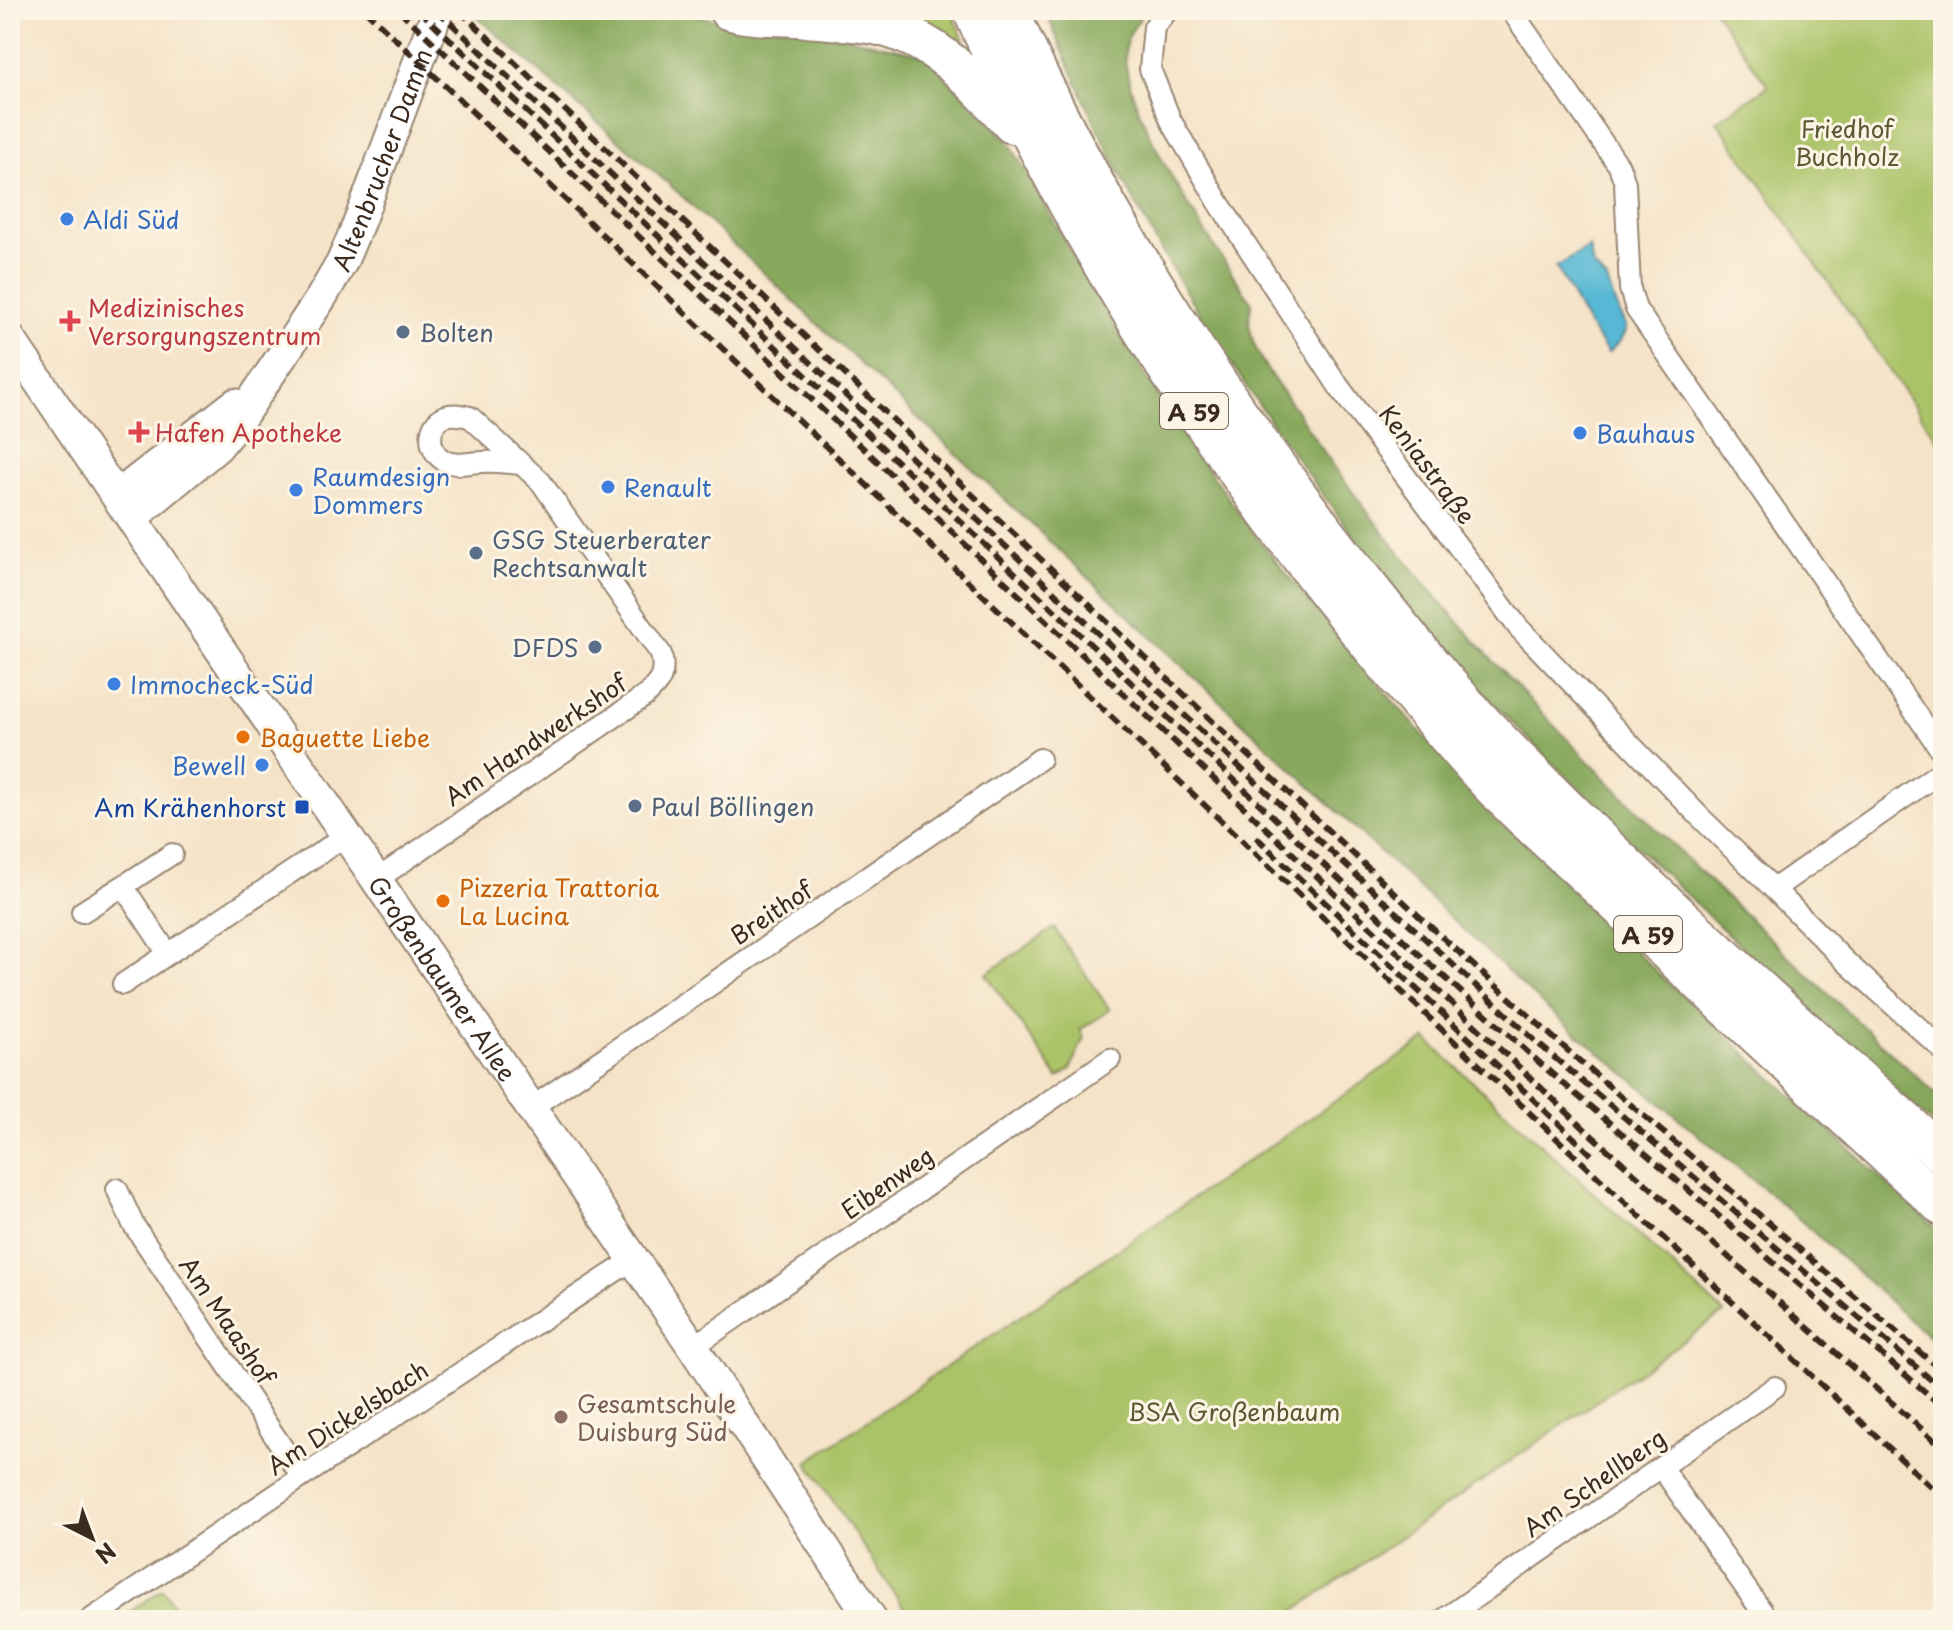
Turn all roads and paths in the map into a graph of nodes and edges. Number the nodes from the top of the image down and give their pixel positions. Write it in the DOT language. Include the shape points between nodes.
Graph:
graph roads {
  1 [pos="438,10"];
  2 [pos="728,10"];
  3 [pos="972,10"];
  4 [pos="1009,10"];
  5 [pos="1033,10"];
  6 [pos="1168,10"];
  7 [pos="1511,10"];
  8 [pos="1044,160"];
  9 [pos="1108,208"];
  10 [pos="10,339"];
  11 [pos="520,464"];
  12 [pos="125,507"];
  13 [pos="1943,753"];
  14 [pos="1040,759"];
  15 [pos="1943,770"];
  16 [pos="347,835"];
  17 [pos="172,854"];
  18 [pos="376,880"];
  19 [pos="123,886"];
  20 [pos="1774,889"];
  21 [pos="82,912"];
  22 [pos="168,954"];
  23 [pos="123,984"];
  24 [pos="1943,1050"];
  25 [pos="1110,1059"];
  26 [pos="531,1108"];
  27 [pos="1943,1155"];
  28 [pos="117,1189"];
  29 [pos="1943,1207"];
  30 [pos="634,1259"];
  31 [pos="693,1347"];
  32 [pos="1775,1387"];
  33 [pos="1661,1467"];
  34 [pos="302,1477"];
  35 [pos="90,1620"];
  36 [pos="872,1620"];
  37 [pos="1443,1620"];
  38 [pos="1768,1620"];
  1 -- 12 [label="main road, Altenbrucher Damm" via="342,262 291,344 217,447"];
  2 -- 8 [label="highway" via="877,25 930,46 960,68"];
  3 -- 8 [label="highway, A 59"];
  4 -- 9 [label="highway, A 59"];
  5 -- 9 [label="highway"];
  6 -- 20 [label="street, Keniastraße" via="1154,27 1150,69 1171,121 1339,387 1518,627"];
  7 -- 13 [label="street" via="1619,166 1636,309"];
  8 -- 29 [label="highway, A 59" via="1193,409 1269,515 1468,760"];
  9 -- 27 [label="highway, A 59" via="1221,388 1297,496 1394,620 1503,745 1700,935"];
  10 -- 12 [label="main road, Großenbaumer Allee"];
  11 -- 18 [label="street, Am Handwerkshof" via="541,482 661,654 662,677 645,696"];
  12 -- 16 [label="main road, Großenbaumer Allee"];
  14 -- 26 [label="street, Breithof"];
  15 -- 20 [label="street"];
  16 -- 18 [label="main road, Großenbaumer Allee"];
  16 -- 22 [label="street"];
  17 -- 19 [label="street"];
  18 -- 26 [label="main road, Großenbaumer Allee"];
  19 -- 21 [label="street"];
  19 -- 22 [label="street"];
  20 -- 24 [label="street, Keniastraße"];
  22 -- 23 [label="street"];
  25 -- 31 [label="street, Eibenweg"];
  26 -- 30 [label="main road, Großenbaumer Allee"];
  28 -- 34 [label="street, Am Maashof" via="133,1224"];
  30 -- 31 [label="main road, Großenbaumer Allee"];
  30 -- 34 [label="street, Am Dickelsbach"];
  31 -- 36 [label="main road, Großenbaumer Allee"];
  32 -- 33 [label="street, Am Schellberg"];
  33 -- 37 [label="street, Am Schellberg"];
  33 -- 38 [label="street"];
  34 -- 35 [label="street, Am Dickelsbach"];
}
